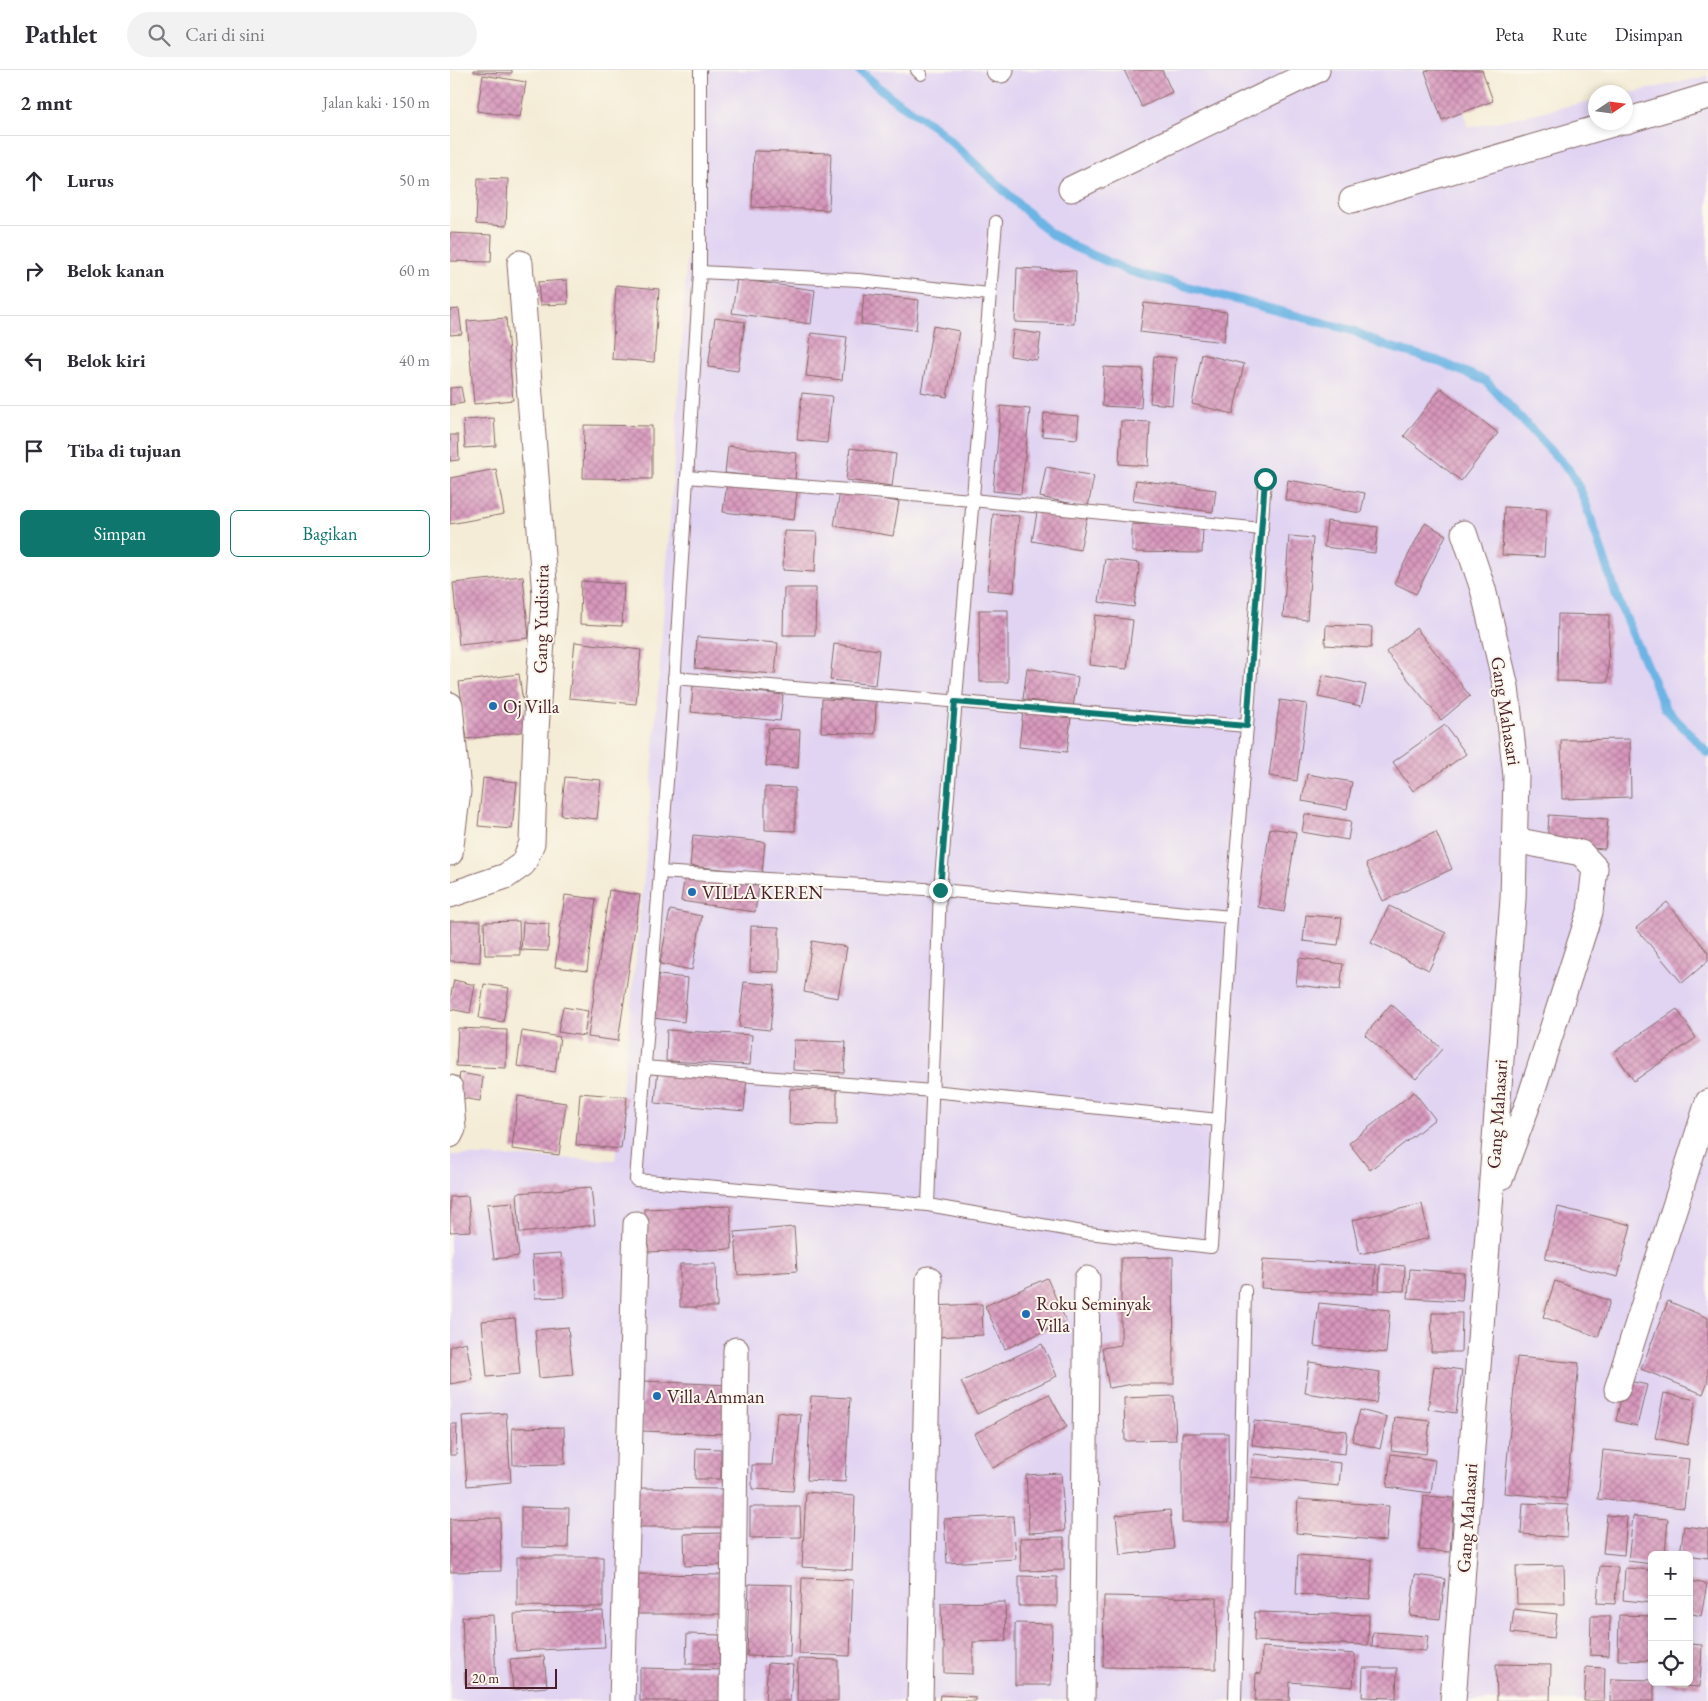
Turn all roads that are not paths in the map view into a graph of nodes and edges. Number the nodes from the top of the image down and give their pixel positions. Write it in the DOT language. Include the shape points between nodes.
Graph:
graph roads {
  1 [pos="700,70"];
  2 [pos="1317,70"];
  3 [pos="1708,96"];
  4 [pos="1633,118"];
  5 [pos="1592,130"];
  6 [pos="1072,189"];
  7 [pos="1352,200"];
  8 [pos="996,222"];
  9 [pos="520,263"];
  10 [pos="700,272"];
  11 [pos="989,294"];
  12 [pos="687,477"];
  13 [pos="1265,479"];
  14 [pos="972,500"];
  15 [pos="1262,529"];
  16 [pos="1464,532"];
  17 [pos="674,678"];
  18 [pos="955,702"];
  19 [pos="450,705"];
  20 [pos="1247,726"];
  21 [pos="1514,840"];
  22 [pos="450,853"];
  23 [pos="660,872"];
  24 [pos="940,890"];
  25 [pos="450,896"];
  26 [pos="1231,917"];
  27 [pos="645,1067"];
  28 [pos="450,1088"];
  29 [pos="932,1091"];
  30 [pos="1708,1102"];
  31 [pos="1219,1120"];
  32 [pos="450,1135"];
  33 [pos="928,1205"];
  34 [pos="1491,1205"];
  35 [pos="636,1224"];
  36 [pos="929,1279"];
  37 [pos="1087,1279"];
  38 [pos="1245,1290"];
  39 [pos="736,1350"];
  40 [pos="1617,1389"];
  41 [pos="622,1701"];
  42 [pos="732,1701"];
  43 [pos="920,1701"];
  44 [pos="1082,1701"];
  45 [pos="1235,1701"];
  46 [pos="1453,1701"];
  1 -- 10 [label="lane"];
  2 -- 6 [label="street"];
  3 -- 4 [label="street"];
  5 -- 7 [label="street"];
  8 -- 11 [label="lane"];
  9 -- 25 [label="street, Gang Yudistira" via="546,596 532,843 523,864 506,876"];
  10 -- 11 [label="lane" via="859,280"];
  10 -- 12 [label="lane"];
  11 -- 14 [label="lane"];
  12 -- 14 [label="lane"];
  12 -- 17 [label="lane"];
  13 -- 15 [label="lane"];
  14 -- 15 [label="lane"];
  14 -- 18 [label="lane"];
  15 -- 20 [label="lane"];
  16 -- 21 [label="street, Gang Mahasari" via="1483,589 1506,687 1516,776"];
  17 -- 18 [label="lane"];
  17 -- 23 [label="lane"];
  18 -- 20 [label="lane"];
  18 -- 24 [label="lane"];
  19 -- 22 [label="street" via="458,791"];
  20 -- 26 [label="lane"];
  21 -- 34 [label="street, Gang Mahasari" via="1513,899"];
  21 -- 34 [label="street" via="1581,853 1595,868 1590,912 1529,1101"];
  23 -- 24 [label="lane"];
  23 -- 27 [label="lane"];
  24 -- 26 [label="lane"];
  24 -- 29 [label="lane"];
  26 -- 31 [label="lane"];
  27 -- 29 [label="lane"];
  27 -- 33 [label="lane" via="636,1180"];
  28 -- 32 [label="street" via="453,1129"];
  29 -- 31 [label="lane"];
  29 -- 33 [label="lane"];
  30 -- 40 [label="street"];
  31 -- 33 [label="lane" via="1211,1247 1088,1233"];
  34 -- 46 [label="street, Gang Mahasari"];
  35 -- 41 [label="street"];
  36 -- 43 [label="street"];
  37 -- 44 [label="street"];
  38 -- 45 [label="lane"];
  39 -- 42 [label="street"];
}
